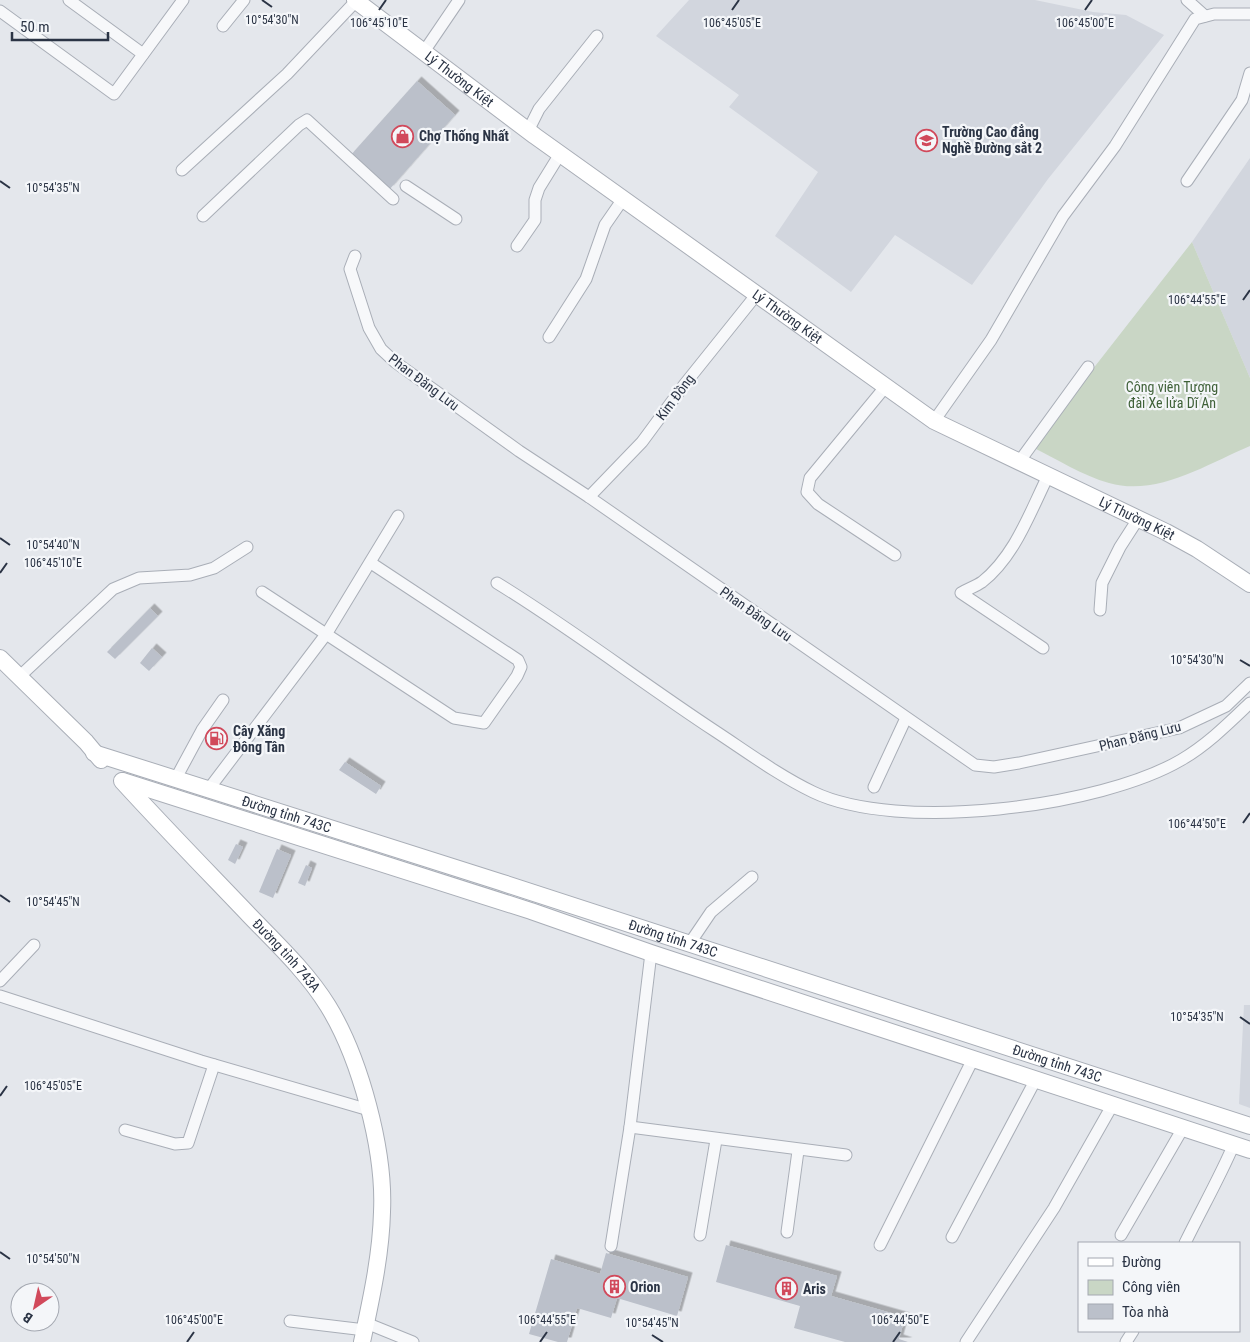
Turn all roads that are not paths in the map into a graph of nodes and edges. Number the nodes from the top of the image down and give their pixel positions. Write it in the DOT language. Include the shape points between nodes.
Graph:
graph roads {
  1 [pos="69,0"];
  2 [pos="184,0"];
  3 [pos="244,0"];
  4 [pos="355,0"];
  5 [pos="459,0"];
  6 [pos="1187,0"];
  7 [pos="0,11"];
  8 [pos="1205,16"];
  9 [pos="1250,18"];
  10 [pos="223,26"];
  11 [pos="597,36"];
  12 [pos="423,52"];
  13 [pos="143,54"];
  14 [pos="1250,73"];
  15 [pos="528,131"];
  16 [pos="560,154"];
  17 [pos="182,170"];
  18 [pos="1187,181"];
  19 [pos="406,186"];
  20 [pos="393,199"];
  21 [pos="623,199"];
  22 [pos="203,216"];
  23 [pos="456,219"];
  24 [pos="517,246"];
  25 [pos="355,256"];
  26 [pos="757,294"];
  27 [pos="549,337"];
  28 [pos="1088,367"];
  29 [pos="886,386"];
  30 [pos="934,421"];
  31 [pos="1019,462"];
  32 [pos="1048,476"];
  33 [pos="590,497"];
  34 [pos="398,516"];
  35 [pos="1138,519"];
  36 [pos="247,547"];
  37 [pos="895,554"];
  38 [pos="371,564"];
  39 [pos="497,584"];
  40 [pos="1250,584"];
  41 [pos="262,592"];
  42 [pos="1100,610"];
  43 [pos="327,633"];
  44 [pos="1043,648"];
  45 [pos="2,665"];
  46 [pos="19,677"];
  47 [pos="1250,683"];
  48 [pos="223,700"];
  49 [pos="1250,703"];
  50 [pos="906,718"];
  51 [pos="94,753"];
  52 [pos="171,778"];
  53 [pos="123,781"];
  54 [pos="874,787"];
  55 [pos="208,790"];
  56 [pos="164,793"];
  57 [pos="159,822"];
  58 [pos="752,877"];
  59 [pos="690,943"];
  60 [pos="34,945"];
  61 [pos="651,953"];
  62 [pos="0,981"];
  63 [pos="0,996"];
  64 [pos="973,1059"];
  65 [pos="214,1065"];
  66 [pos="1036,1078"];
  67 [pos="1113,1104"];
  68 [pos="369,1110"];
  69 [pos="1250,1126"];
  70 [pos="630,1127"];
  71 [pos="1184,1128"];
  72 [pos="125,1130"];
  73 [pos="716,1140"];
  74 [pos="1234,1144"];
  75 [pos="1250,1150"];
  76 [pos="798,1151"];
  77 [pos="846,1156"];
  78 [pos="787,1232"];
  79 [pos="700,1235"];
  80 [pos="1121,1235"];
  81 [pos="952,1237"];
  82 [pos="1185,1242"];
  83 [pos="880,1245"];
  84 [pos="611,1246"];
  85 [pos="290,1321"];
  86 [pos="364,1331"];
  87 [pos="414,1342"];
  88 [pos="966,1342"];
  1 -- 13 [label="street"];
  2 -- 13 [label="street"];
  3 -- 10 [label="street"];
  4 -- 12 [label="main road, Lý Thường Kiệt"];
  4 -- 17 [label="street" via="287,74"];
  5 -- 12 [label="street"];
  6 -- 8 [label="street"];
  7 -- 13 [label="street" via="114,94"];
  8 -- 9 [label="street"];
  8 -- 30 [label="street" via="1196,19 1116,146 1063,216 991,340"];
  11 -- 15 [label="street" via="539,109"];
  12 -- 15 [label="main road, Lý Thường Kiệt"];
  14 -- 18 [label="street" via="1242,100"];
  15 -- 16 [label="main road, Lý Thường Kiệt"];
  16 -- 21 [label="main road, Lý Thường Kiệt"];
  16 -- 24 [label="street" via="539,188 535,220"];
  19 -- 23 [label="street"];
  20 -- 22 [label="street" via="307,120"];
  21 -- 26 [label="main road, Lý Thường Kiệt"];
  21 -- 27 [label="street" via="605,226 586,279"];
  25 -- 33 [label="street, Phan Đăng Lưu" via="350,269 370,328 381,349 519,451"];
  26 -- 29 [label="main road, Lý Thường Kiệt"];
  26 -- 33 [label="street, Kim Đồng" via="642,442"];
  28 -- 31 [label="street"];
  29 -- 30 [label="main road, Lý Thường Kiệt"];
  29 -- 37 [label="street" via="810,478 807,492 818,504"];
  30 -- 31 [label="main road, Lý Thường Kiệt"];
  31 -- 32 [label="main road, Lý Thường Kiệt"];
  32 -- 35 [label="main road, Lý Thường Kiệt"];
  32 -- 44 [label="street" via="1006,558 982,582 961,592"];
  33 -- 50 [label="street, Phan Đăng Lưu"];
  34 -- 38 [label="street"];
  35 -- 40 [label="main road, Lý Thường Kiệt" via="1197,550"];
  35 -- 42 [label="street" via="1102,583"];
  36 -- 46 [label="street" via="214,568 190,575 139,578 113,589"];
  38 -- 43 [label="street"];
  38 -- 43 [label="street" via="518,660 521,667 518,676 484,723 454,718"];
  39 -- 49 [label="street" via="780,774 813,792 868,807 966,811 1067,800 1112,788 1182,760 1223,729"];
  41 -- 43 [label="street"];
  43 -- 55 [label="street"];
  45 -- 46 [label="main road, Đường tỉnh 743A"];
  46 -- 51 [label="main road, Đường tỉnh 743A"];
  47 -- 50 [label="street, Phan Đăng Lưu" via="1226,706 1179,728 994,767 975,765"];
  48 -- 52 [label="street"];
  50 -- 54 [label="street"];
  51 -- 52 [label="main road, Đường tỉnh 743C"];
  51 -- 53 [label="main road, Đường tỉnh 743A"];
  52 -- 55 [label="main road, Đường tỉnh 743C"];
  52 -- 56 [label="main road"];
  53 -- 56 [label="main road, Đường tỉnh 743C"];
  53 -- 57 [label="main road, Đường tỉnh 743A"];
  55 -- 59 [label="main road, Đường tỉnh 743C"];
  56 -- 57 [label="main road"];
  56 -- 61 [label="main road, Đường tỉnh 743C"];
  57 -- 68 [label="main road, Đường tỉnh 743A" via="282,948 328,1004 342,1030"];
  58 -- 59 [label="street" via="707,917"];
  59 -- 69 [label="main road, Đường tỉnh 743C"];
  60 -- 62 [label="street"];
  61 -- 64 [label="main road, Đường tỉnh 743C"];
  61 -- 70 [label="street"];
  63 -- 65 [label="street"];
  64 -- 66 [label="main road, Đường tỉnh 743C"];
  64 -- 83 [label="street"];
  65 -- 68 [label="street"];
  65 -- 72 [label="street" via="188,1143 175,1144"];
  66 -- 67 [label="main road, Đường tỉnh 743C"];
  66 -- 81 [label="street"];
  67 -- 71 [label="main road, Đường tỉnh 743C"];
  67 -- 88 [label="street" via="1054,1208"];
  68 -- 86 [label="main road, Đường tỉnh 743A" via="378,1157 382,1211"];
  70 -- 73 [label="street"];
  70 -- 84 [label="street"];
  71 -- 74 [label="main road, Đường tỉnh 743C"];
  71 -- 80 [label="street"];
  73 -- 76 [label="street"];
  73 -- 79 [label="street"];
  74 -- 75 [label="main road, Đường tỉnh 743C"];
  74 -- 82 [label="street" via="1216,1187"];
  76 -- 77 [label="street"];
  76 -- 78 [label="street"];
  85 -- 86 [label="street"];
  86 -- 87 [label="street"];
}
